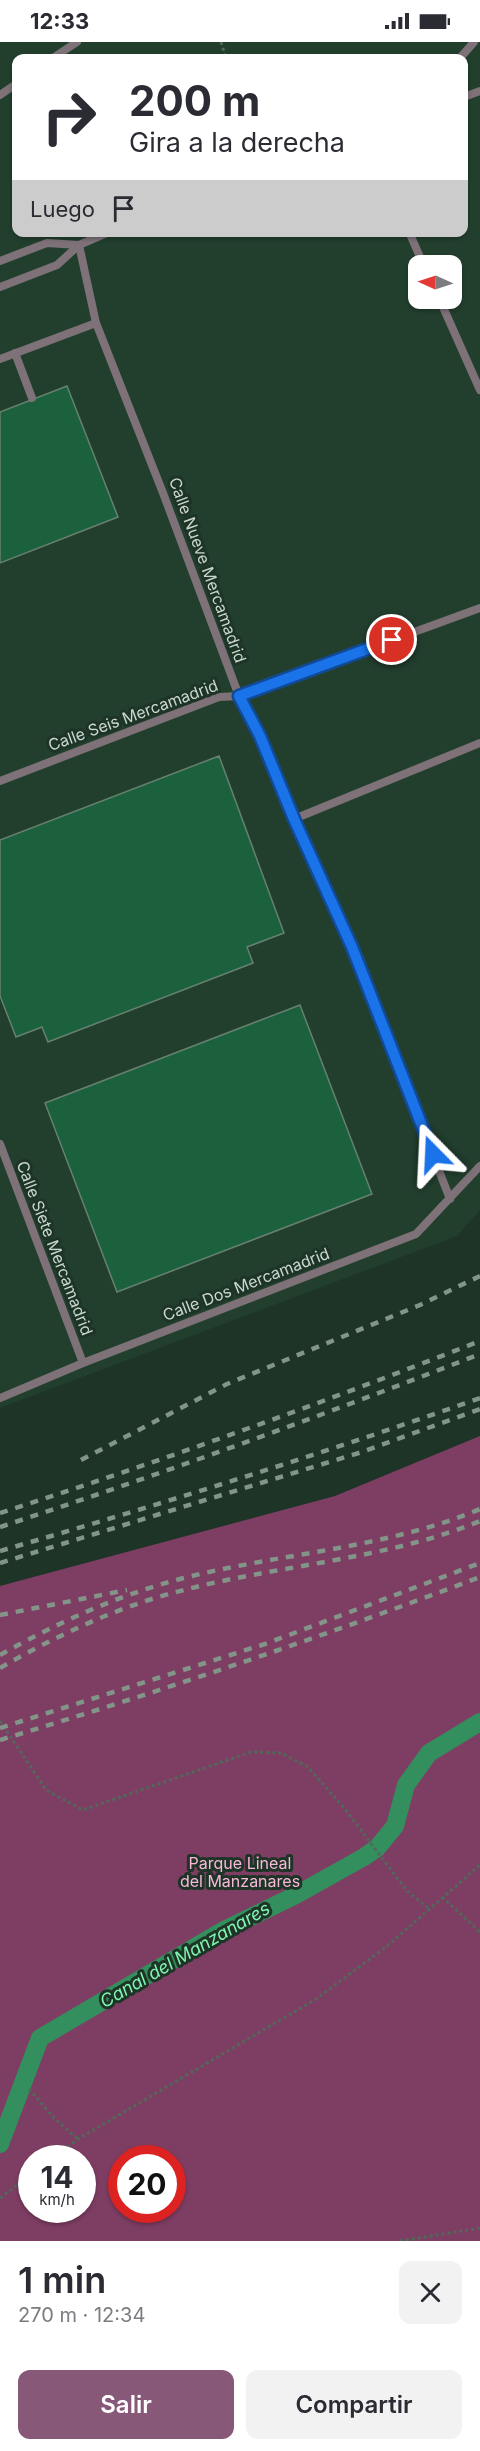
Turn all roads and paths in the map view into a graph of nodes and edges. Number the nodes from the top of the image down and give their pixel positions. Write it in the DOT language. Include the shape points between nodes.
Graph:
graph roads {
  1 [pos="77,42"];
  2 [pos="474,42"];
  3 [pos="59,54"];
  4 [pos="464,54"];
  5 [pos="97,237"];
  6 [pos="411,237"];
  7 [pos="79,245"];
  8 [pos="419,255"];
  9 [pos="0,261"];
  10 [pos="0,287"];
  11 [pos="444,309"];
  12 [pos="96,322"];
  13 [pos="15,353"];
  14 [pos="0,359"];
  15 [pos="480,390"];
  16 [pos="32,398"];
  17 [pos="480,608"];
  18 [pos="239,696"];
  19 [pos="480,743"];
  20 [pos="0,781"];
  21 [pos="294,819"];
  22 [pos="0,1144"];
  23 [pos="480,1166"];
  24 [pos="450,1198"];
  25 [pos="83,1363"];
  26 [pos="0,1398"];
  27 [pos="0,1721"];
  28 [pos="480,1865"];
  29 [pos="442,1897"];
  30 [pos="429,1908"];
  31 [pos="480,1932"];
  32 [pos="28,2089"];
  33 [pos="78,2139"];
  34 [pos="70,2145"];
  35 [pos="18,2184"];
  36 [pos="0,2198"];
  37 [pos="480,2228"];
  38 [pos="400,2241"];
  1 -- 3 [label="lane"];
  2 -- 4 [label="lane"];
  5 -- 7 [label="lane"];
  6 -- 8 [label="lane"];
  7 -- 9 [label="lane" via="47,243"];
  7 -- 10 [label="lane" via="57,265"];
  7 -- 12 [label="lane, Calle Nueve Mercamadrid"];
  11 -- 15 [label="lane"];
  12 -- 13 [label="lane"];
  12 -- 18 [label="lane, Calle Nueve Mercamadrid"];
  13 -- 14 [label="lane"];
  13 -- 16 [label="lane"];
  17 -- 18 [label="lane, Calle Seis Mercamadrid"];
  18 -- 20 [label="lane, Calle Seis Mercamadrid" via="219,697"];
  18 -- 21 [label="lane, Calle Nueve Mercamadrid"];
  19 -- 21 [label="lane"];
  21 -- 24 [label="lane, Calle Nueve Mercamadrid" via="352,947"];
  22 -- 25 [label="lane, Calle Siete Mercamadrid"];
  23 -- 24 [label="lane, Calle Dos Mercamadrid"];
  24 -- 25 [label="lane, Calle Dos Mercamadrid" via="416,1234"];
  25 -- 26 [label="lane, Calle Dos Mercamadrid"];
  27 -- 30 [label="path" via="46,1790 83,1810 251,1752 281,1753 308,1767 407,1891"];
  28 -- 29 [label="path"];
  29 -- 30 [label="path"];
  29 -- 31 [label="path"];
  30 -- 33 [label="path" via="386,1947 316,1999"];
  32 -- 33 [label="path"];
  33 -- 34 [label="path"];
  35 -- 36 [label="path"];
  37 -- 38 [label="path"];
}
